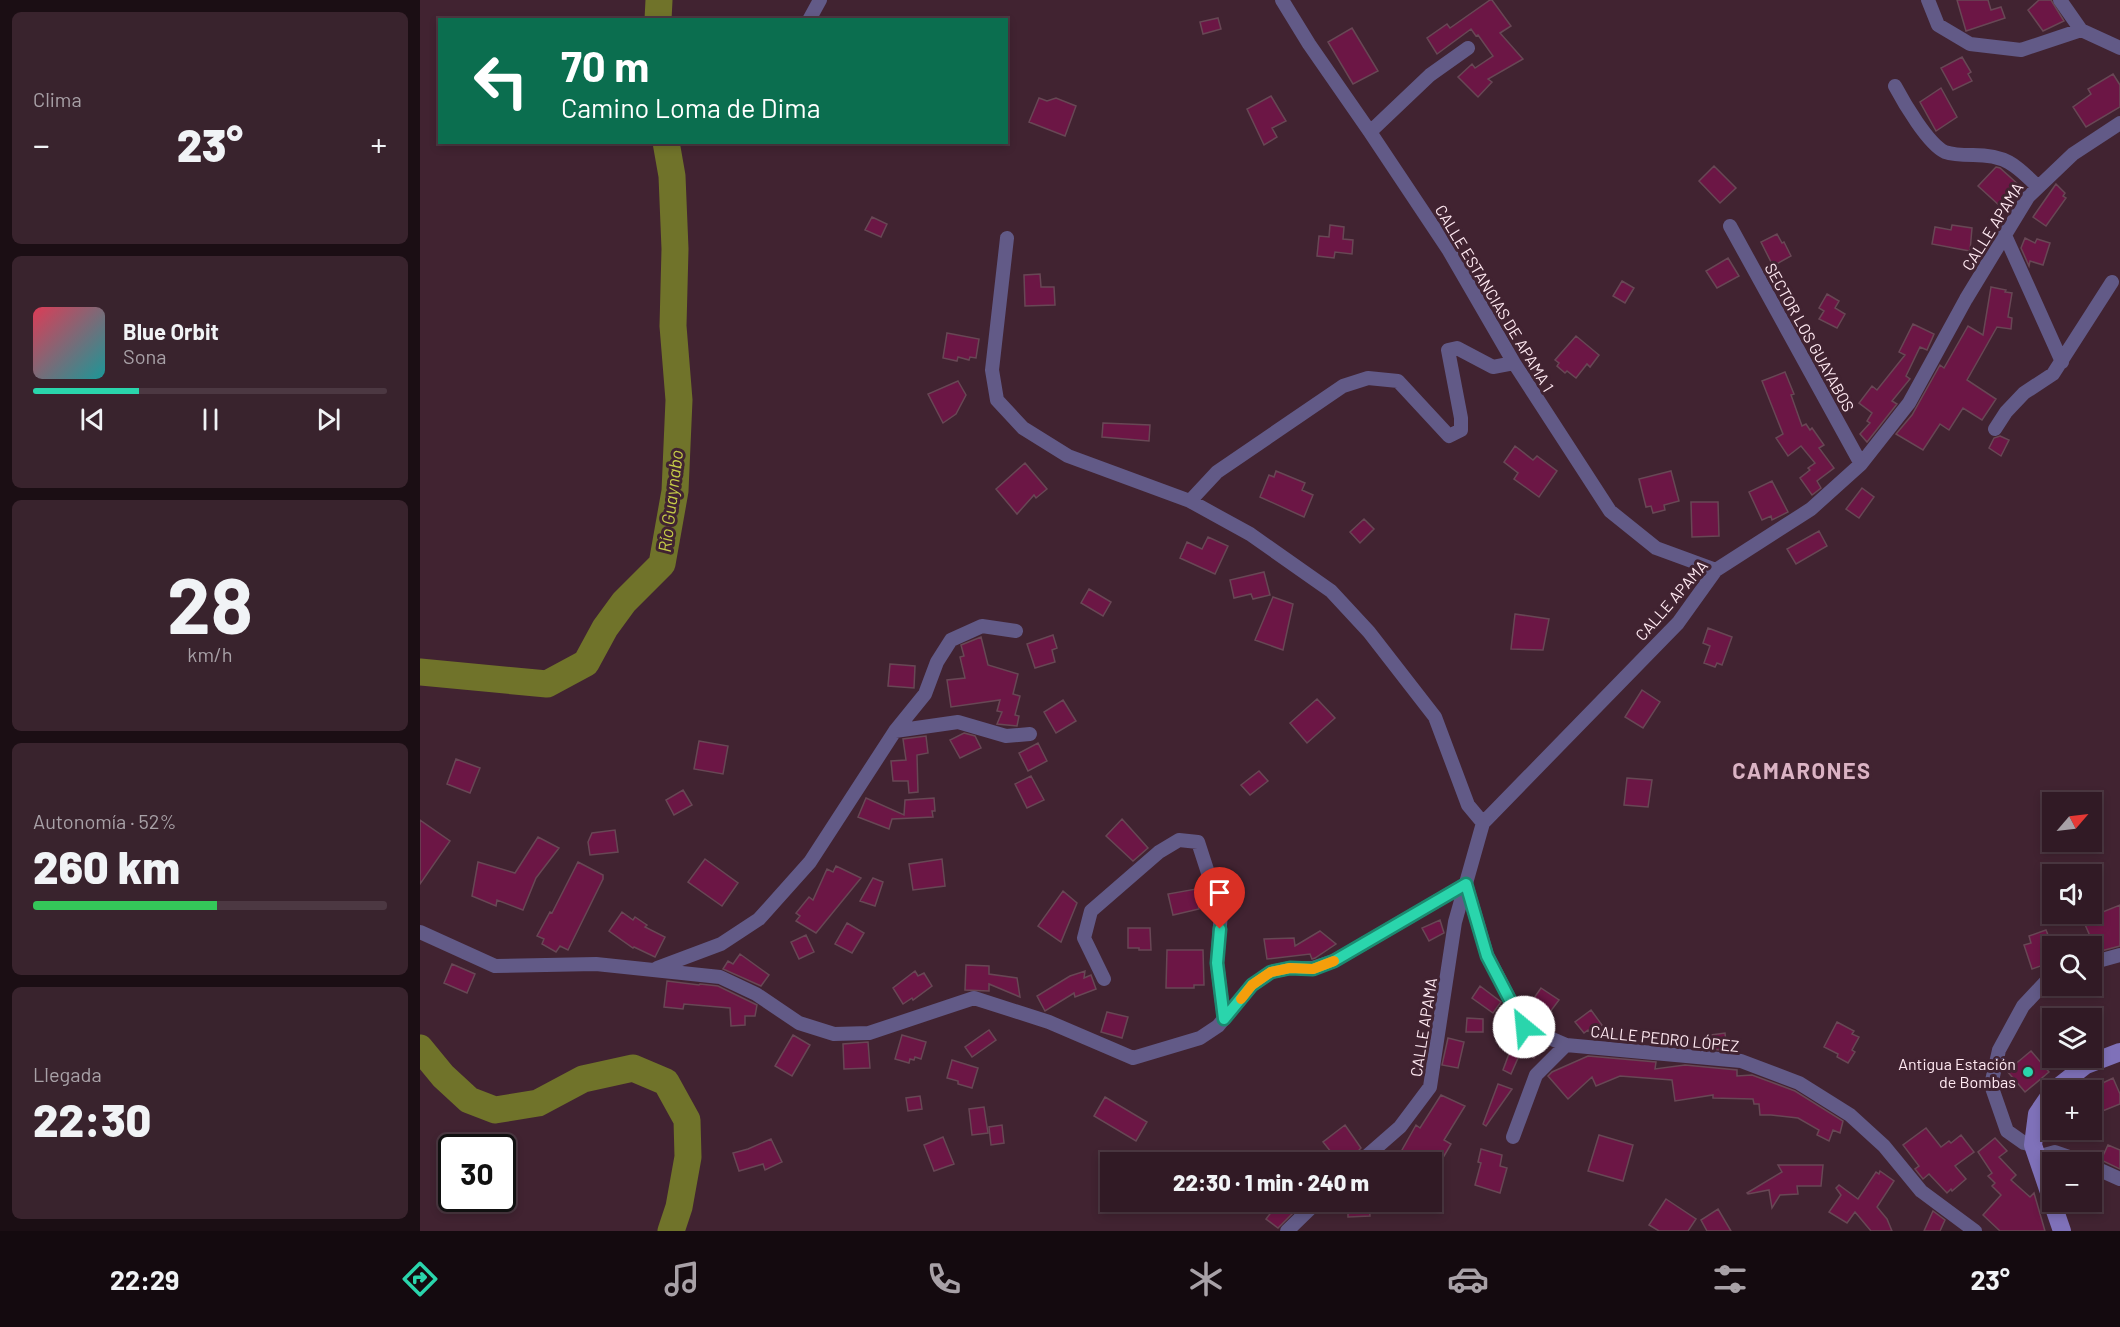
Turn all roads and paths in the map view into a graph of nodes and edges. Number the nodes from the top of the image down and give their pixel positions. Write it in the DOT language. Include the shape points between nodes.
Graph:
graph roads {
  1 [pos="820,0"];
  2 [pos="1282,0"];
  3 [pos="1928,0"];
  4 [pos="2060,0"];
  5 [pos="810,18"];
  6 [pos="2080,30"];
  7 [pos="1468,48"];
  8 [pos="2120,48"];
  9 [pos="1895,86"];
  10 [pos="2120,123"];
  11 [pos="1370,132"];
  12 [pos="2037,186"];
  13 [pos="1730,226"];
  14 [pos="2004,233"];
  15 [pos="1007,238"];
  16 [pos="2112,282"];
  17 [pos="2062,362"];
  18 [pos="1514,363"];
  19 [pos="1995,429"];
  20 [pos="1861,464"];
  21 [pos="1190,501"];
  22 [pos="1716,570"];
  23 [pos="1016,631"];
  24 [pos="895,731"];
  25 [pos="1030,734"];
  26 [pos="1483,823"];
  27 [pos="1466,884"];
  28 [pos="420,932"];
  29 [pos="2120,955"];
  30 [pos="2102,960"];
  31 [pos="652,969"];
  32 [pos="1104,979"];
  33 [pos="2042,986"];
  34 [pos="1224,1019"];
  35 [pos="1566,1045"];
  36 [pos="2120,1052"];
  37 [pos="2067,1080"];
  38 [pos="2042,1107"];
  39 [pos="1513,1137"];
  40 [pos="2035,1151"];
  41 [pos="1371,1152"];
  42 [pos="2055,1152"];
  43 [pos="2102,1171"];
  44 [pos="2042,1172"];
  45 [pos="2120,1179"];
  46 [pos="1307,1212"];
  47 [pos="2056,1212"];
  48 [pos="1287,1231"];
  49 [pos="1975,1231"];
  50 [pos="2062,1231"];
  1 -- 5 [label="street"];
  2 -- 11 [label="street, CALLE ESTANCIAS DE APAMA 1"];
  3 -- 6 [label="street" via="1938,25 1970,44 2021,50"];
  4 -- 6 [label="street"];
  6 -- 8 [label="street"];
  7 -- 11 [label="street" via="1430,75"];
  9 -- 12 [label="street" via="1932,142 1946,152 2006,159"];
  10 -- 12 [label="street, CALLE APAMA" via="2073,154"];
  11 -- 18 [label="street, CALLE ESTANCIAS DE APAMA 1" via="1448,249"];
  12 -- 14 [label="street, CALLE APAMA"];
  13 -- 20 [label="street, SECTOR LOS GUAYABOS"];
  14 -- 17 [label="street"];
  14 -- 20 [label="street, CALLE APAMA" via="1909,403"];
  15 -- 21 [label="street" via="992,370 997,400 1023,428 1068,456"];
  16 -- 17 [label="street"];
  17 -- 19 [label="street" via="2053,374 2024,393"];
  18 -- 21 [label="street" via="1493,368 1457,348 1448,350 1461,418 1461,430 1449,436 1398,381 1368,378 1343,386 1217,472"];
  18 -- 22 [label="street, CALLE ESTANCIAS DE APAMA 1" via="1610,511 1656,548"];
  20 -- 22 [label="street, CALLE APAMA" via="1811,509"];
  21 -- 26 [label="street" via="1250,534 1331,591 1369,632 1434,717 1468,805"];
  22 -- 26 [label="street, CALLE APAMA" via="1678,622"];
  23 -- 24 [label="street" via="982,626 951,640 925,694"];
  24 -- 25 [label="street" via="958,722 1006,736"];
  24 -- 31 [label="street" via="810,861 759,919 721,944"];
  26 -- 27 [label="street, CALLE APAMA"];
  27 -- 34 [label="street" via="1334,961 1313,969 1271,972 1252,985"];
  27 -- 35 [label="street, CALLE PEDRO LÓPEZ" via="1487,956 1524,1027"];
  27 -- 41 [label="street, CALLE APAMA" via="1455,922 1430,1088 1400,1126"];
  28 -- 31 [label="street" via="495,966 597,964"];
  29 -- 30 [label="street"];
  31 -- 34 [label="street" via="720,977 756,994 800,1023 834,1034 869,1033 974,998 1049,1022 1133,1058 1200,1038"];
  32 -- 34 [label="street" via="1084,938 1091,911 1159,852 1179,840 1198,842 1221,912 1217,963"];
  33 -- 40 [label="street" via="2023,1006 1999,1050 1991,1085 2007,1131"];
  35 -- 39 [label="street" via="1536,1075"];
  35 -- 49 [label="street, CALLE PEDRO LÓPEZ" via="1741,1060 1799,1083 1850,1115 1884,1146 1921,1191"];
  36 -- 37 [label="street" via="2086,1065"];
  38 -- 40 [label="street" via="2037,1114"];
  40 -- 42 [label="street"];
  40 -- 44 [label="street"];
  43 -- 45 [label="street"];
  46 -- 48 [label="street"];
  47 -- 50 [label="street"];
}
